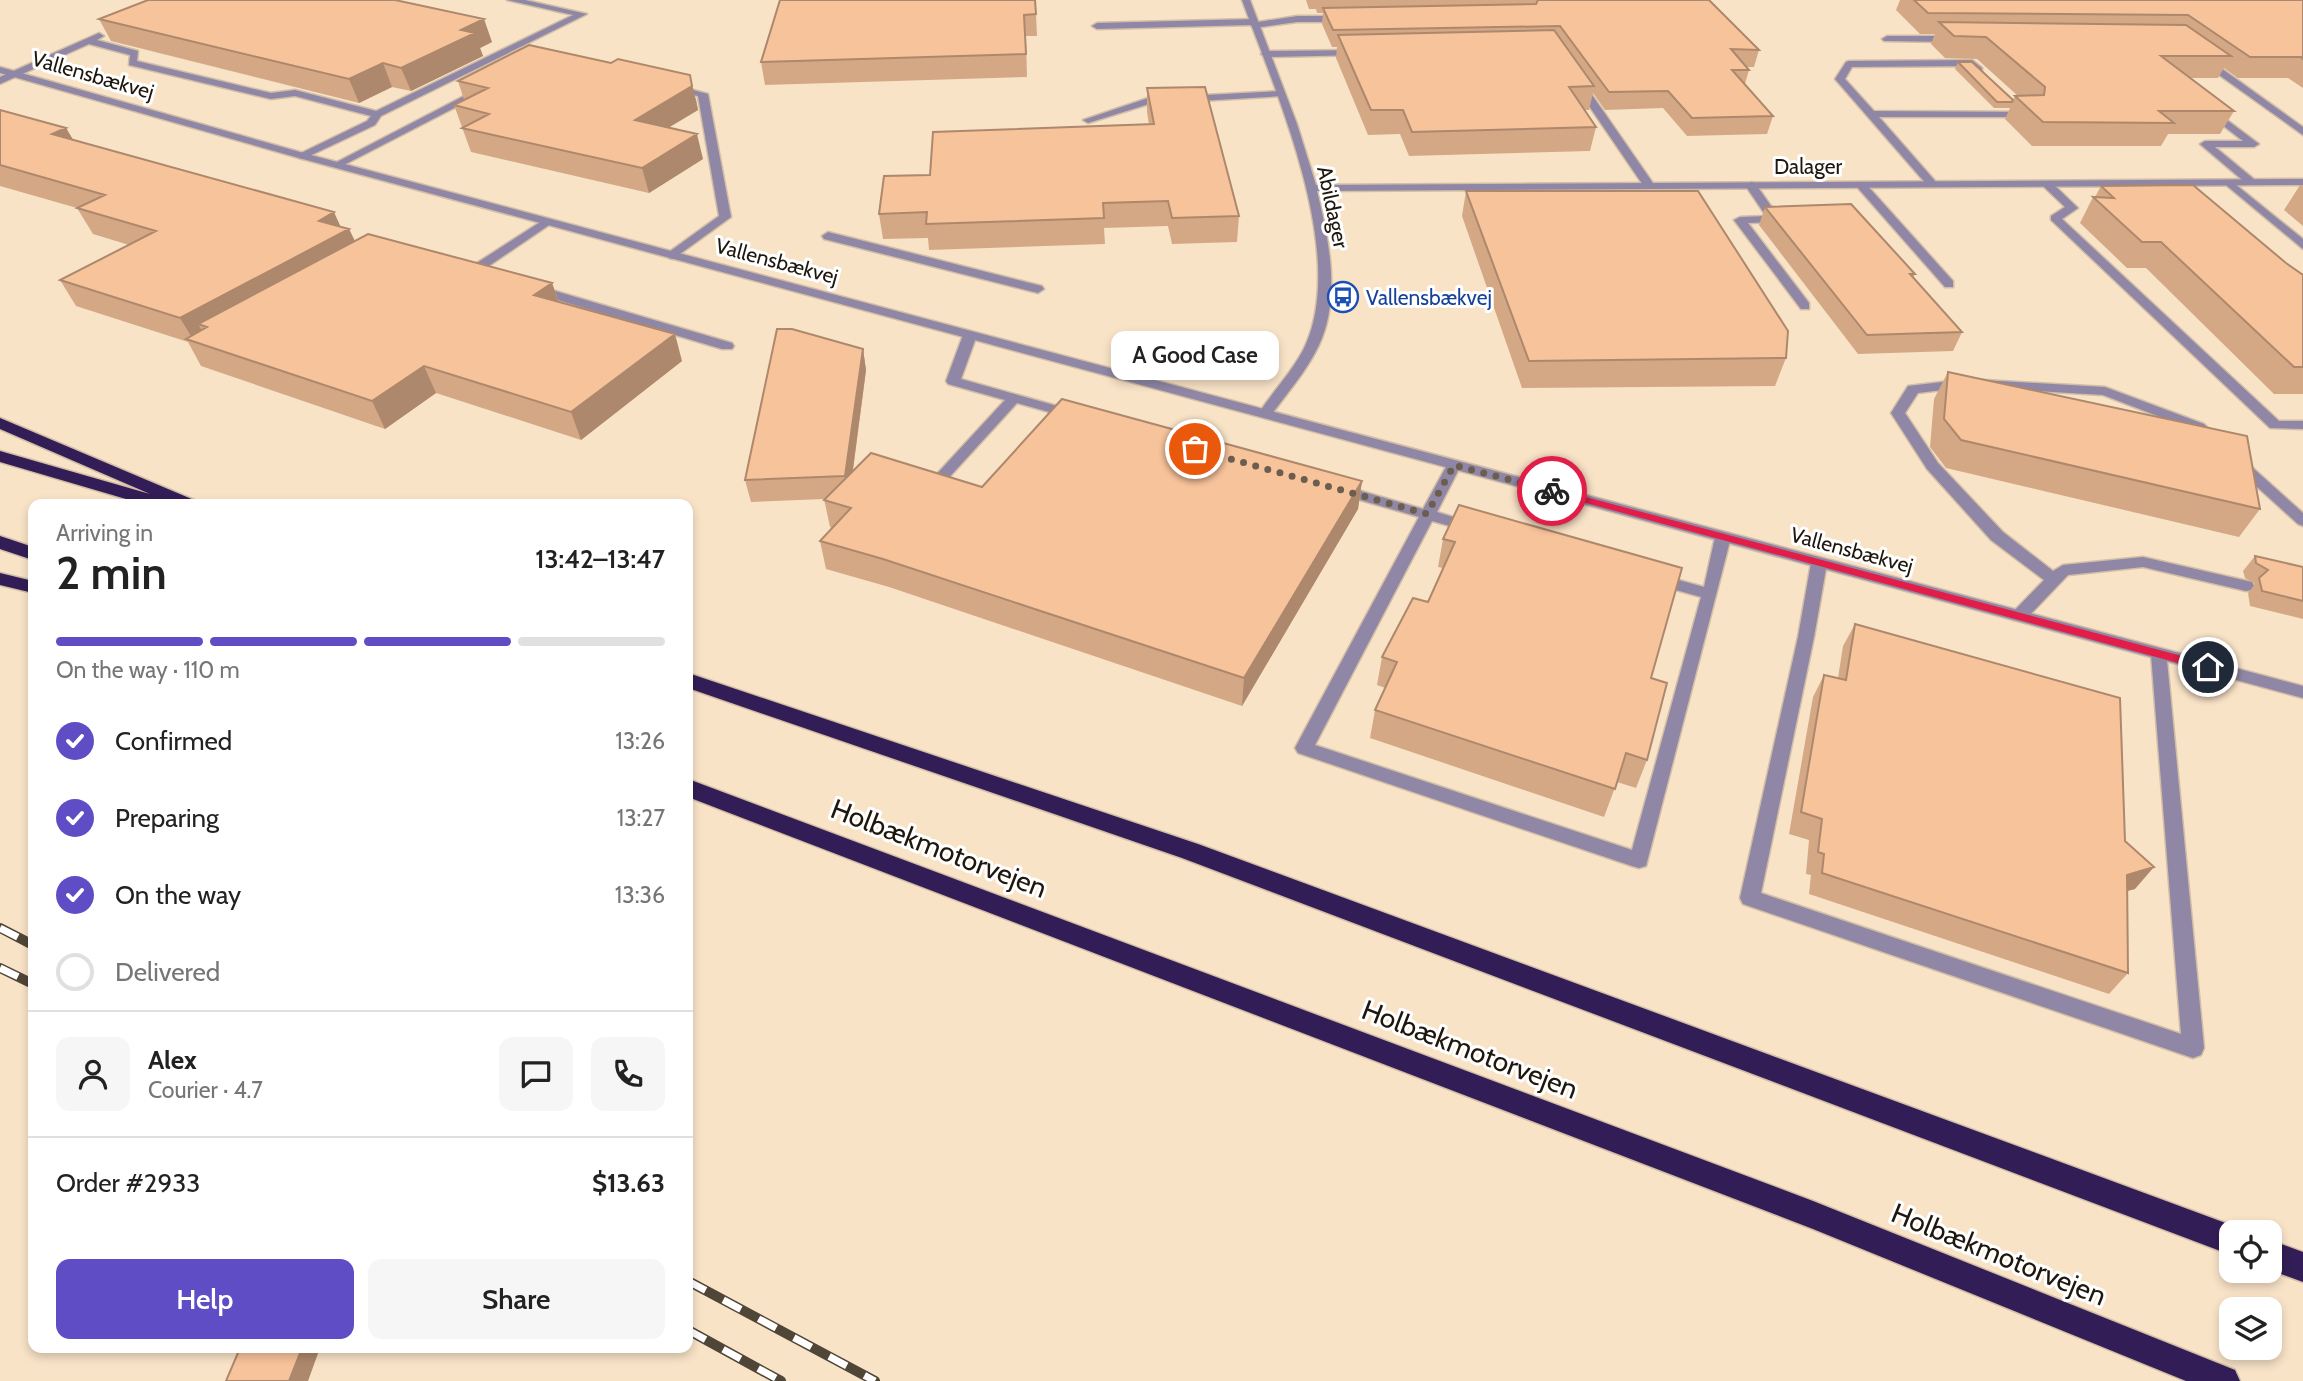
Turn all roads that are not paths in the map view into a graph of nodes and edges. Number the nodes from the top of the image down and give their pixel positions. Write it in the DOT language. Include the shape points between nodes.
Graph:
graph roads {
  1 [pos="511,0"];
  2 [pos="1246,0"];
  3 [pos="1352,18"];
  4 [pos="1255,24"];
  5 [pos="1097,26"];
  6 [pos="112,31"];
  7 [pos="1887,39"];
  8 [pos="1970,39"];
  9 [pos="88,41"];
  10 [pos="1376,52"];
  11 [pos="1266,54"];
  12 [pos="2198,57"];
  13 [pos="15,75"];
  14 [pos="1573,76"];
  15 [pos="1,77"];
  16 [pos="1991,80"];
  17 [pos="494,83"];
  18 [pos="663,85"];
  19 [pos="1280,94"];
  20 [pos="2194,98"];
  21 [pos="2019,106"];
  22 [pos="377,114"];
  23 [pos="1870,114"];
  24 [pos="174,120"];
  25 [pos="1088,120"];
  26 [pos="2303,132"];
  27 [pos="303,156"];
  28 [pos="336,165"];
  29 [pos="2303,182"];
  30 [pos="2156,183"];
  31 [pos="2230,183"];
  32 [pos="2251,183"];
  33 [pos="1932,184"];
  34 [pos="2047,184"];
  35 [pos="1751,185"];
  36 [pos="1861,185"];
  37 [pos="1649,186"];
  38 [pos="1313,188"];
  39 [pos="2175,198"];
  40 [pos="549,221"];
  41 [pos="828,236"];
  42 [pos="2303,245"];
  43 [pos="673,255"];
  44 [pos="474,271"];
  45 [pos="1948,284"];
  46 [pos="527,287"];
  47 [pos="1038,289"];
  48 [pos="1805,306"];
  49 [pos="970,335"];
  50 [pos="727,346"];
  51 [pos="1014,398"];
  52 [pos="1265,414"];
  53 [pos="1094,421"];
  54 [pos="0,423"];
  55 [pos="2303,425"];
  56 [pos="0,456"];
  57 [pos="1454,465"];
  58 [pos="939,480"];
  59 [pos="1321,484"];
  60 [pos="144,499"];
  61 [pos="176,499"];
  62 [pos="1427,514"];
  63 [pos="2303,521"];
  64 [pos="1481,530"];
  65 [pos="1723,537"];
  66 [pos="0,542"];
  67 [pos="28,552"];
  68 [pos="1818,563"];
  69 [pos="1642,575"];
  70 [pos="0,579"];
  71 [pos="2054,580"];
  72 [pos="28,586"];
  73 [pos="2246,586"];
  74 [pos="1710,594"];
  75 [pos="2019,616"];
  76 [pos="2160,654"];
  77 [pos="693,682"];
  78 [pos="2303,692"];
  79 [pos="693,790"];
  80 [pos="2219,1236"];
  81 [pos="2282,1259"];
  82 [pos="2303,1267"];
  83 [pos="2224,1381"];
  1 -- 22 [label="street" via="582,15"];
  2 -- 4 [label="street, Abildager"];
  3 -- 4 [label="street"];
  4 -- 5 [label="street"];
  4 -- 11 [label="street, Abildager"];
  6 -- 9 [label="street"];
  7 -- 8 [label="street"];
  9 -- 13 [label="street"];
  9 -- 22 [label="street" via="135,53 132,63 271,96 295,93"];
  10 -- 11 [label="street"];
  11 -- 19 [label="street, Abildager"];
  12 -- 26 [label="street"];
  13 -- 15 [label="street"];
  13 -- 24 [label="street, Vallensbækvej"];
  14 -- 37 [label="street"];
  15 -- 24 [label="street, Vallensbækvej"];
  16 -- 23 [label="street" via="1972,63 1849,64 1840,79"];
  17 -- 28 [label="street"];
  18 -- 43 [label="street" via="703,94 725,217"];
  19 -- 25 [label="street" via="1148,101"];
  19 -- 38 [label="street, Abildager"];
  20 -- 32 [label="street" via="2255,144 2205,144"];
  21 -- 23 [label="street" via="2029,114"];
  22 -- 27 [label="street" via="371,123"];
  23 -- 33 [label="street"];
  24 -- 27 [label="street, Vallensbækvej"];
  27 -- 28 [label="street, Vallensbækvej"];
  28 -- 40 [label="street, Vallensbækvej"];
  29 -- 32 [label="street, Dalager"];
  30 -- 31 [label="street, Dalager"];
  30 -- 34 [label="street, Dalager"];
  30 -- 39 [label="street"];
  31 -- 32 [label="street, Dalager"];
  31 -- 42 [label="street"];
  33 -- 34 [label="street, Dalager"];
  33 -- 36 [label="street, Dalager"];
  34 -- 55 [label="street" via="2071,208 2055,218 2065,228 2275,425"];
  35 -- 36 [label="street, Dalager"];
  35 -- 37 [label="street, Dalager"];
  35 -- 48 [label="street" via="1773,219 1740,220"];
  36 -- 45 [label="street"];
  37 -- 38 [label="street, Dalager"];
  38 -- 52 [label="street, Abildager" via="1327,271 1324,305 1314,343"];
  40 -- 43 [label="street, Vallensbækvej"];
  40 -- 44 [label="street"];
  41 -- 47 [label="street"];
  43 -- 49 [label="street, Vallensbækvej"];
  46 -- 50 [label="street"];
  49 -- 51 [label="street" via="953,381"];
  49 -- 52 [label="street, Vallensbækvej"];
  51 -- 53 [label="street"];
  51 -- 58 [label="street"];
  52 -- 57 [label="street, Vallensbækvej"];
  54 -- 61 [label="highway"];
  56 -- 60 [label="highway"];
  57 -- 62 [label="street"];
  57 -- 65 [label="street, Vallensbækvej"];
  59 -- 62 [label="street"];
  62 -- 64 [label="street"];
  62 -- 74 [label="street" via="1304,748 1639,860"];
  63 -- 71 [label="street" via="2199,427 2105,391 1967,383 1913,389 1898,413 1932,466 1997,536"];
  65 -- 68 [label="street, Vallensbækvej"];
  65 -- 74 [label="street"];
  66 -- 67 [label="highway"];
  68 -- 75 [label="street, Vallensbækvej"];
  68 -- 76 [label="street" via="1750,898 2193,1048"];
  69 -- 74 [label="street"];
  70 -- 72 [label="highway"];
  71 -- 73 [label="street" via="2063,570 2143,562"];
  71 -- 75 [label="street"];
  75 -- 76 [label="street, Vallensbækvej"];
  76 -- 78 [label="street, Vallensbækvej"];
  77 -- 80 [label="highway" via="1190,851"];
  79 -- 83 [label="highway, Holbækmotorvejen" via="1813,1215"];
  81 -- 82 [label="highway"];
}
